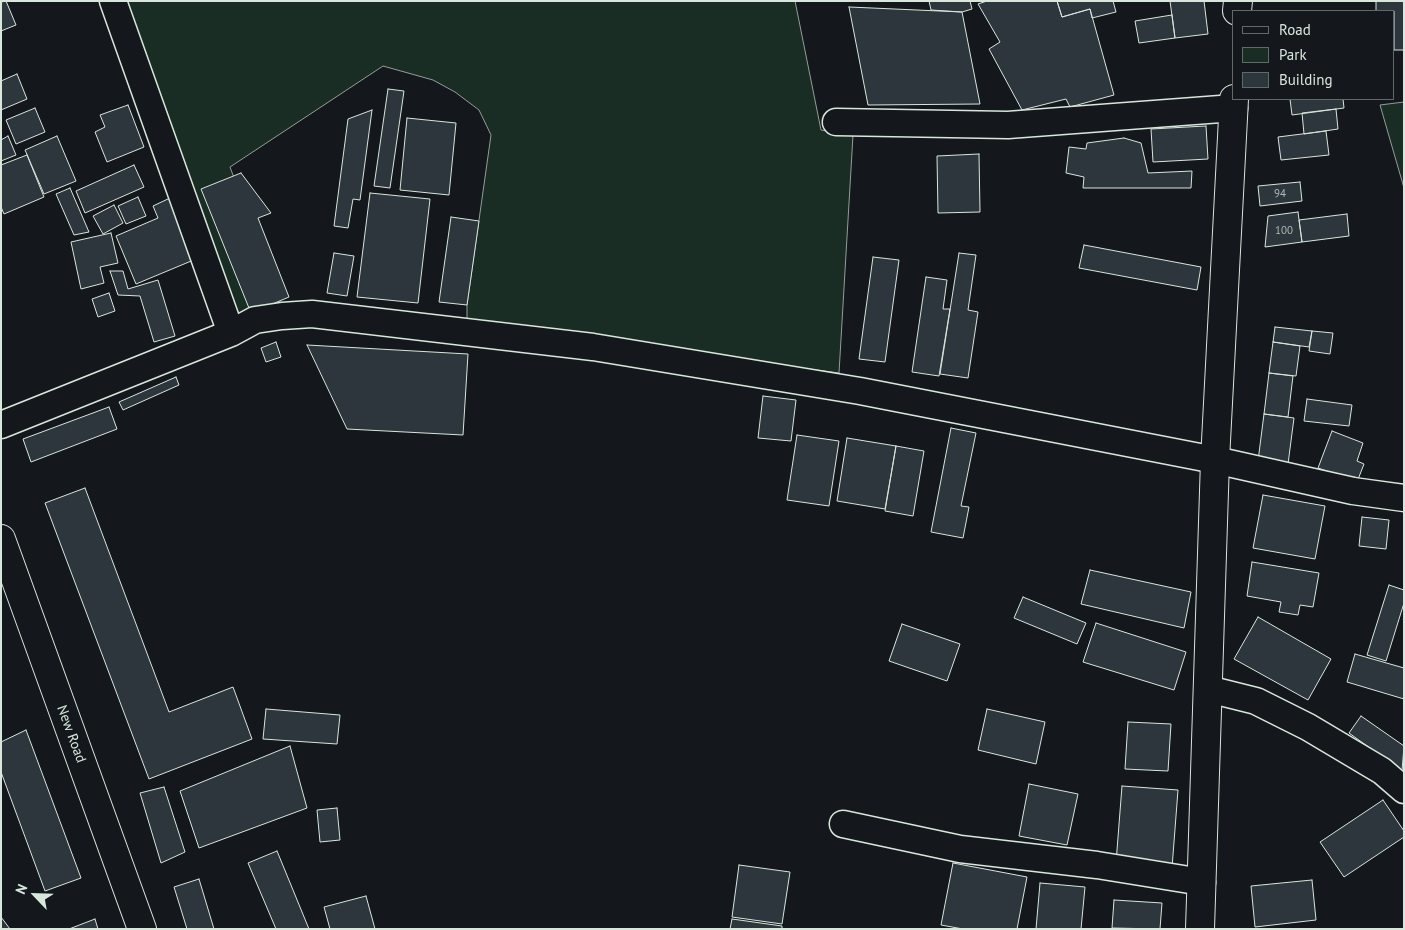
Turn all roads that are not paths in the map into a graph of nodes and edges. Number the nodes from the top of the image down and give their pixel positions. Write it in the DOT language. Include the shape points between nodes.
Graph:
graph roads {
  1 [pos="113,1"];
  2 [pos="1234,103"];
  3 [pos="836,122"];
  4 [pos="231,333"];
  5 [pos="1,425"];
  6 [pos="1215,460"];
  7 [pos="1404,498"];
  8 [pos="1,539"];
  9 [pos="1208,689"];
  10 [pos="1404,790"];
  11 [pos="843,824"];
  12 [pos="1202,882"];
  13 [pos="142,929"];
  14 [pos="1200,929"];
  1 -- 4 [label="street"];
  2 -- 3 [label="street" via="1008,126"];
  2 -- 6 [label="street"];
  4 -- 5 [label="street"];
  4 -- 6 [label="street" via="255,320 312,314 594,347 860,391"];
  6 -- 7 [label="street" via="1353,491"];
  6 -- 9 [label="street"];
  8 -- 13 [label="street, New Road"];
  9 -- 10 [label="street" via="1256,701 1308,727 1382,771"];
  9 -- 12 [label="street"];
  11 -- 12 [label="street" via="960,849 1097,865"];
  12 -- 14 [label="street"];
}
